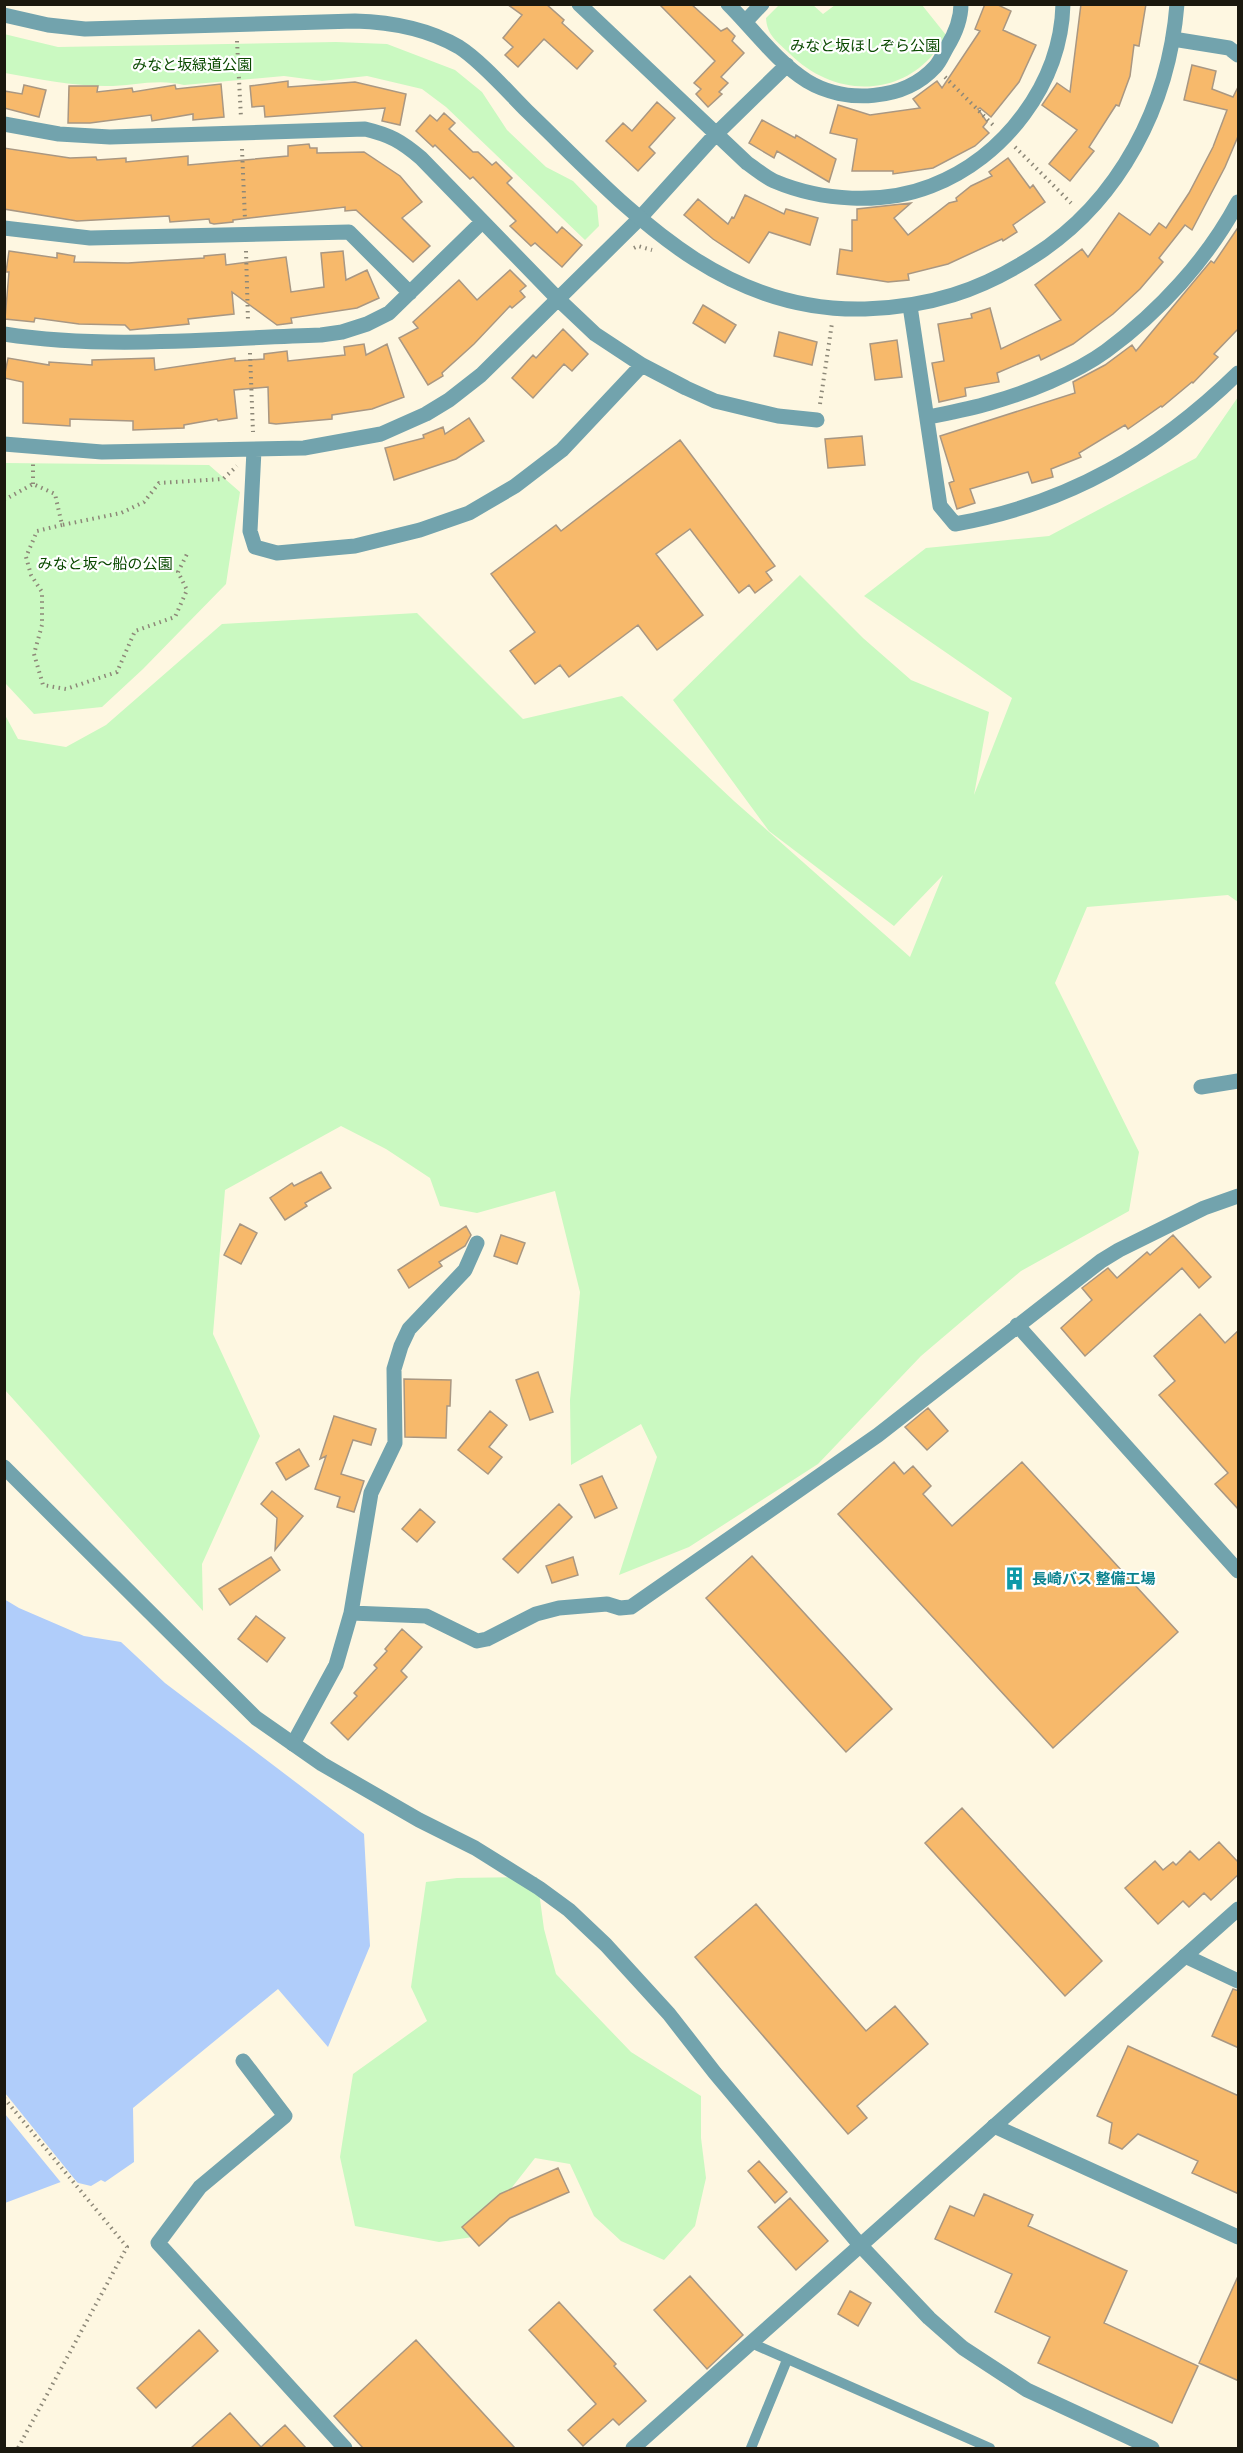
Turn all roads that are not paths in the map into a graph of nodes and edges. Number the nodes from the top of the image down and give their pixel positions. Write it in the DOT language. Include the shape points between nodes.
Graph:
graph roads {
  1 [pos="579,4"];
  2 [pos="728,4"];
  3 [pos="762,4"];
  4 [pos="961,4"];
  5 [pos="1063,4"];
  6 [pos="1177,4"];
  7 [pos="4,15"];
  8 [pos="745,22"];
  9 [pos="1173,39"];
  10 [pos="1239,55"];
  11 [pos="788,65"];
  12 [pos="4,124"];
  13 [pos="716,135"];
  14 [pos="1239,202"];
  15 [pos="639,219"];
  16 [pos="482,222"];
  17 [pos="4,228"];
  18 [pos="410,293"];
  19 [pos="558,299"];
  20 [pos="910,306"];
  21 [pos="4,334"];
  22 [pos="642,365"];
  23 [pos="1239,374"];
  24 [pos="928,417"];
  25 [pos="817,420"];
  26 [pos="4,444"];
  27 [pos="254,450"];
  28 [pos="1239,1081"];
  29 [pos="1201,1087"];
  30 [pos="1239,1196"];
  31 [pos="477,1243"];
  32 [pos="1017,1325"];
  33 [pos="4,1467"];
  34 [pos="1239,1571"];
  35 [pos="351,1613"];
  36 [pos="293,1744"];
  37 [pos="1239,1909"];
  38 [pos="1185,1956"];
  39 [pos="1239,1981"];
  40 [pos="243,2061"];
  41 [pos="994,2126"];
  42 [pos="1239,2237"];
  43 [pos="860,2245"];
  44 [pos="751,2343"];
  45 [pos="787,2360"];
  46 [pos="345,2448"];
  47 [pos="633,2448"];
  48 [pos="751,2448"];
  49 [pos="990,2448"];
  50 [pos="1152,2448"];
  1 -- 13 [label="street"];
  2 -- 8 [label="street"];
  3 -- 8 [label="street"];
  4 -- 11 [label="street" via="956,32 935,67 903,88 869,97 842,95 808,82"];
  5 -- 13 [label="street" via="1056,52 1042,88 1028,110 980,158 931,186 883,196 821,195 772,180"];
  6 -- 9 [label="street"];
  7 -- 15 [label="street" via="85,29 355,21 418,30 446,40 470,56"];
  8 -- 11 [label="street"];
  9 -- 10 [label="street" via="1229,48"];
  9 -- 20 [label="street" via="1166,72 1141,138 1116,178 1079,223 1001,277"];
  11 -- 13 [label="street"];
  12 -- 16 [label="street" via="59,134 110,137 365,129 399,139"];
  13 -- 15 [label="street"];
  14 -- 24 [label="street" via="1214,242 1180,283 1157,308 1104,352 1011,396"];
  15 -- 19 [label="street"];
  15 -- 20 [label="street" via="705,268 758,291 834,308"];
  16 -- 18 [label="street"];
  16 -- 19 [label="street"];
  17 -- 18 [label="street" via="90,238 349,232"];
  18 -- 21 [label="street" via="389,313 367,324 321,335 118,343"];
  19 -- 22 [label="street" via="595,334"];
  19 -- 27 [label="street" via="481,375 426,414 381,434 304,448"];
  20 -- 24 [label="street"];
  22 -- 25 [label="street" via="715,401 778,416"];
  22 -- 27 [label="street" via="562,450 515,486 469,513 420,531 355,546 276,553 255,547 250,531"];
  23 -- 24 [label="street" via="1175,429 1084,485 994,517 956,524 940,506"];
  26 -- 27 [label="street" via="102,452"];
  28 -- 29 [label="street"];
  30 -- 32 [label="street" via="1204,1208 1119,1250"];
  31 -- 35 [label="street" via="465,1270 409,1329 401,1346 394,1369 395,1443 371,1493"];
  32 -- 34 [label="street"];
  32 -- 35 [label="street" via="878,1435 631,1607 607,1604 559,1608 536,1614 477,1641 426,1616"];
  33 -- 36 [label="street" via="256,1718"];
  35 -- 36 [label="street" via="336,1665"];
  36 -- 43 [label="street" via="363,1788 475,1848 569,1910 669,2014"];
  37 -- 38 [label="street"];
  38 -- 39 [label="street"];
  38 -- 41 [label="street"];
  40 -- 46 [label="street" via="285,2116 200,2187 158,2243"];
  41 -- 42 [label="street"];
  41 -- 43 [label="street"];
  43 -- 44 [label="street"];
  43 -- 50 [label="street" via="963,2348 1060,2407"];
  44 -- 45 [label="lane"];
  44 -- 47 [label="street"];
  45 -- 48 [label="lane"];
  45 -- 49 [label="lane"];
}
